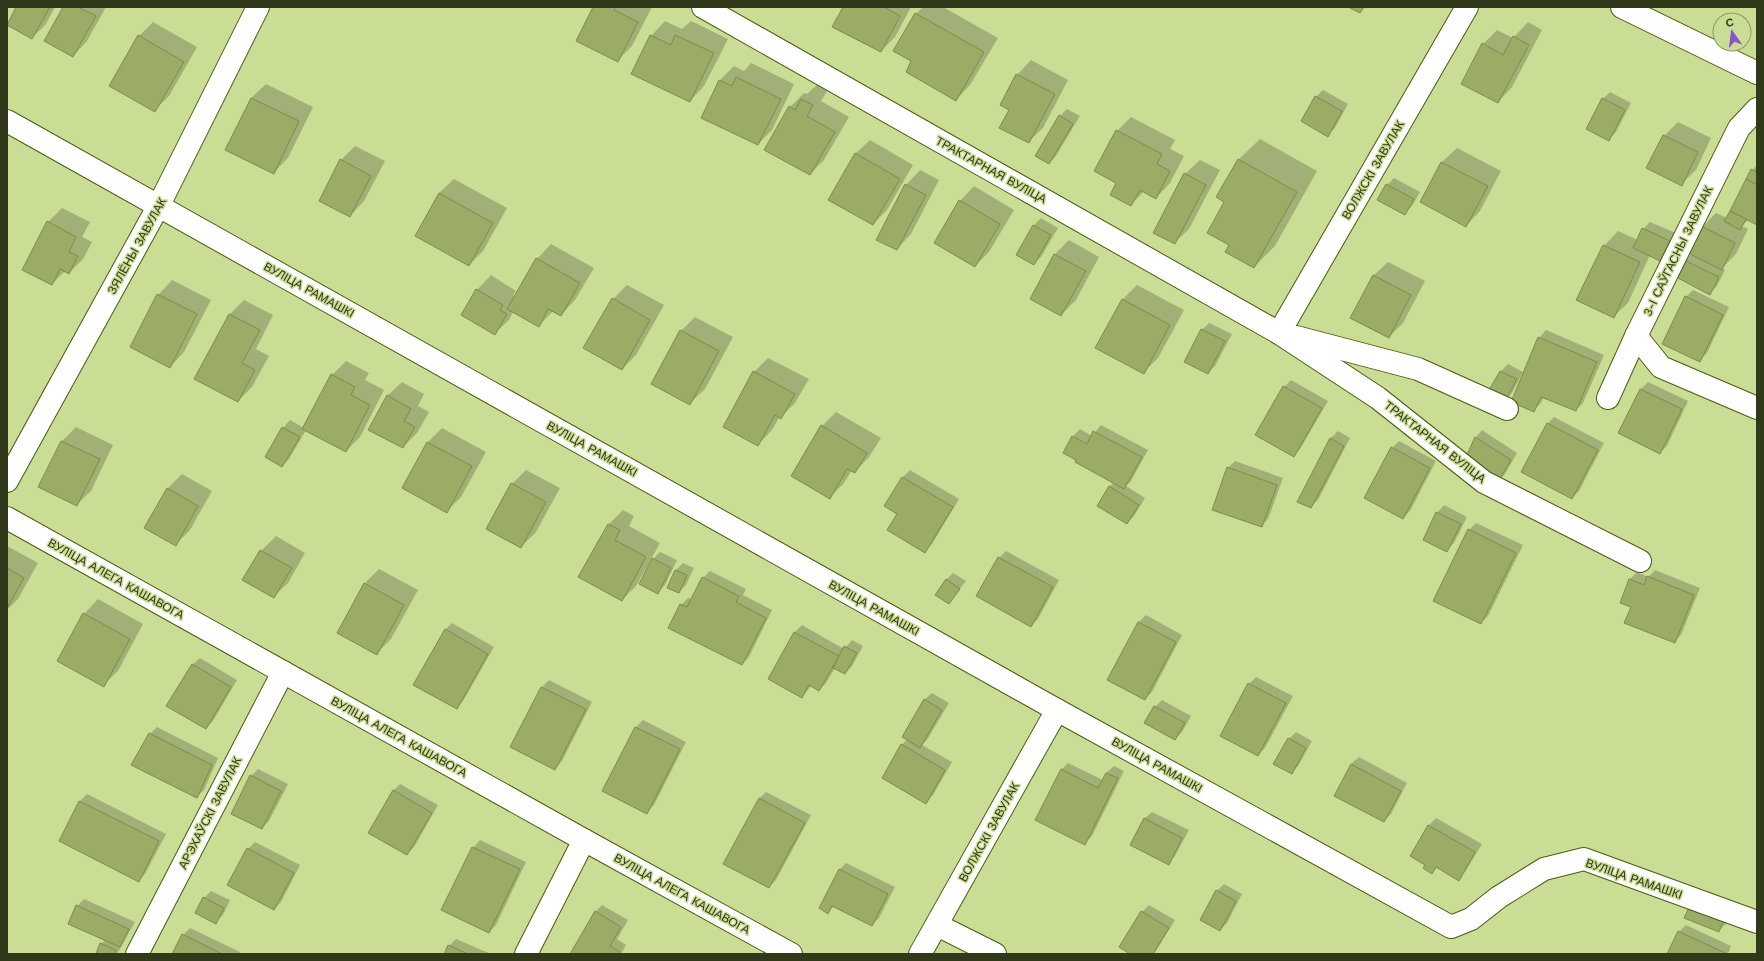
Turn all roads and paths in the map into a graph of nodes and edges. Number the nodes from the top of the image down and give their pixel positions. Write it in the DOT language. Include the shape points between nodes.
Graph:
graph roads {
  1 [pos="258,7"];
  2 [pos="703,7"];
  3 [pos="1467,7"];
  4 [pos="1622,7"];
  5 [pos="1757,73"];
  6 [pos="1757,109"];
  7 [pos="7,121"];
  8 [pos="159,205"];
  9 [pos="1279,333"];
  10 [pos="1636,336"];
  11 [pos="1608,398"];
  12 [pos="1757,408"];
  13 [pos="1507,409"];
  14 [pos="7,481"];
  15 [pos="7,518"];
  16 [pos="1640,561"];
  17 [pos="283,672"];
  18 [pos="1057,710"];
  19 [pos="584,840"];
  20 [pos="1757,922"];
  21 [pos="937,925"];
  22 [pos="137,954"];
  23 [pos="526,954"];
  24 [pos="791,954"];
  25 [pos="920,954"];
  26 [pos="995,954"];
  1 -- 8 [label="street, ЗЯЛЁНЫ ЗАВУЛАК"];
  2 -- 9 [label="street, ТРАКТАРНАЯ ВУЛІЦА"];
  3 -- 9 [label="street, ВОЛЖСКІ ЗАВУЛАК"];
  4 -- 5 [label="street"];
  6 -- 10 [label="street, 3-І САЎГАСНЫ ЗАВУЛАК" via="1739,128"];
  7 -- 8 [label="street, ВУЛІЦА РАМАШКІ"];
  8 -- 14 [label="street, ЗЯЛЁНЫ ЗАВУЛАК"];
  8 -- 18 [label="street, ВУЛІЦА РАМАШКІ"];
  9 -- 13 [label="street, ТРАКТАРНАЯ ВУЛІЦА" via="1418,369"];
  9 -- 16 [label="street, ТРАКТАРНАЯ ВУЛІЦА" via="1378,398 1484,482"];
  10 -- 11 [label="street, 3-І САЎГАСНЫ ЗАВУЛАК"];
  10 -- 12 [label="street" via="1661,367"];
  15 -- 17 [label="street, ВУЛІЦА АЛЕГА КАШАВОГА"];
  17 -- 19 [label="street, ВУЛІЦА АЛЕГА КАШАВОГА"];
  17 -- 22 [label="street, АРЭХАЎСКІ ЗАВУЛАК"];
  18 -- 20 [label="street, ВУЛІЦА РАМАШКІ" via="1451,927 1471,919 1544,868 1584,860"];
  18 -- 21 [label="street, ВОЛЖСКІ ЗАВУЛАК"];
  19 -- 23 [label="street"];
  19 -- 24 [label="street, ВУЛІЦА АЛЕГА КАШАВОГА"];
  21 -- 25 [label="street, ВОЛЖСКІ ЗАВУЛАК"];
  21 -- 26 [label="street"];
}
